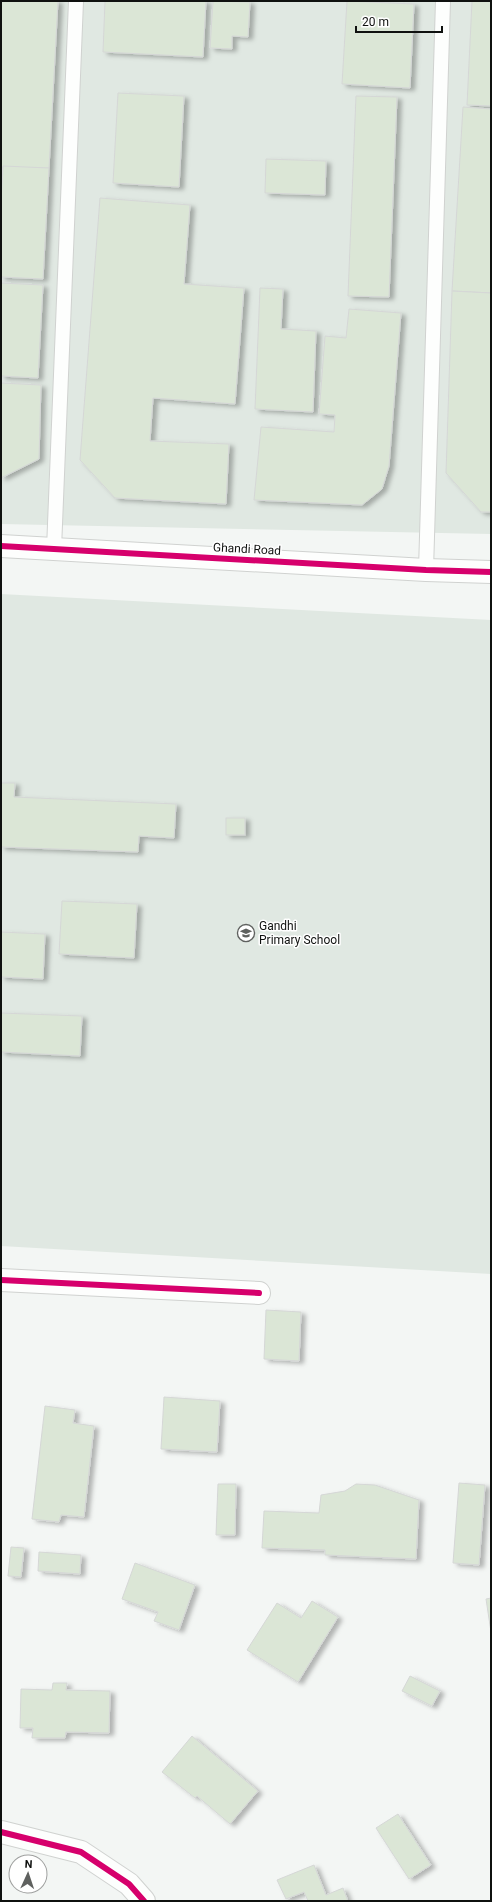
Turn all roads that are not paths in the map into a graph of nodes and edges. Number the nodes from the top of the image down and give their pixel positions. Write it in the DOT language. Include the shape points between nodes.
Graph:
graph roads {
  1 [pos="76,1"];
  2 [pos="443,1"];
  3 [pos="1,546"];
  4 [pos="54,549"];
  5 [pos="426,570"];
  6 [pos="491,572"];
  7 [pos="1,1280"];
  8 [pos="259,1294"];
  9 [pos="1,1832"];
  10 [pos="144,1901"];
  1 -- 4 [label="lane"];
  2 -- 5 [label="lane"];
  3 -- 4 [label="street, Ghandi Road"];
  4 -- 5 [label="street, Ghandi Road"];
  5 -- 6 [label="street, Ghandi Road"];
  7 -- 8 [label="street"];
  9 -- 10 [label="street" via="81,1852 129,1884"];
}
